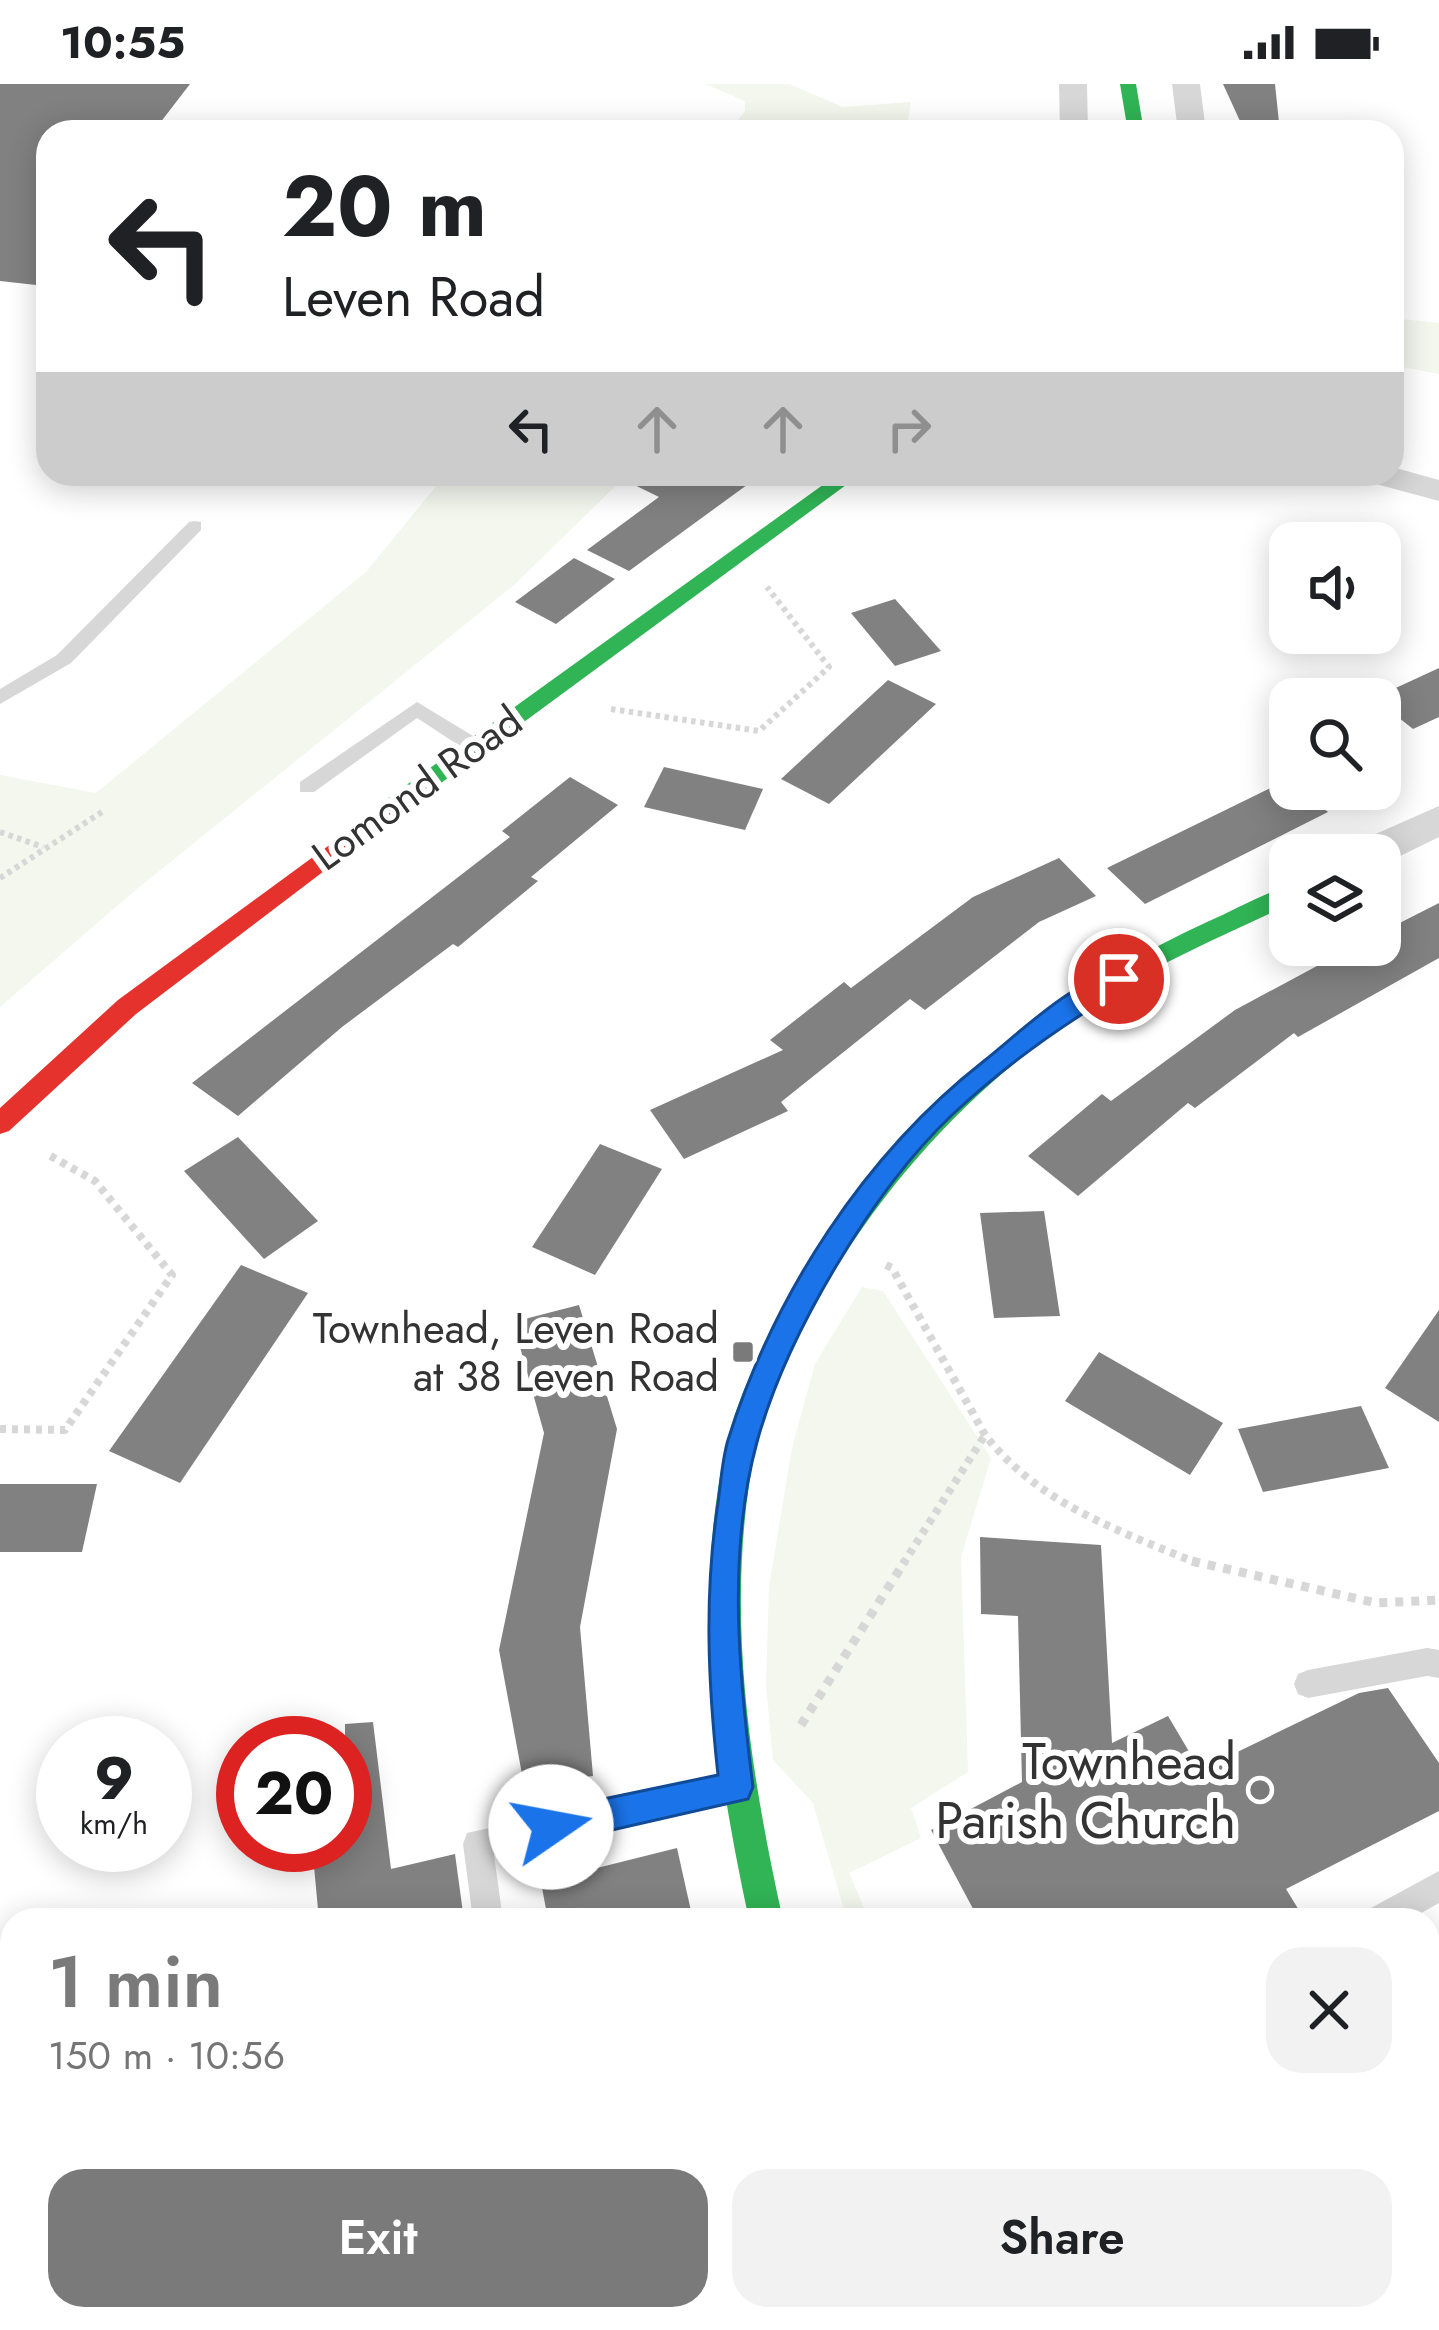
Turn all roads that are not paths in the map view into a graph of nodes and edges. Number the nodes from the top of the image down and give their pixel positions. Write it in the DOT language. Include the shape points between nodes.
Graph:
graph roads {
  1 [pos="1073,84"];
  2 [pos="1128,84"];
  3 [pos="1186,84"];
  4 [pos="1073,120"];
  5 [pos="1134,120"];
  6 [pos="1190,120"];
  7 [pos="1404,481"];
  8 [pos="834,486"];
  9 [pos="1439,491"];
  10 [pos="195,526"];
  11 [pos="0,698"];
  12 [pos="476,747"];
  13 [pos="307,787"];
  14 [pos="1439,820"];
  15 [pos="1401,839"];
  16 [pos="1269,905"];
  17 [pos="0,1124"];
  18 [pos="1439,1664"];
  19 [pos="1308,1684"];
  20 [pos="736,1787"];
  21 [pos="1439,1886"];
  22 [pos="486,1908"];
  23 [pos="763,1908"];
  24 [pos="1401,1908"];
  1 -- 4 [label="street"];
  2 -- 5 [label="street"];
  3 -- 6 [label="street"];
  7 -- 9 [label="street"];
  8 -- 12 [label="street, Lomond Road"];
  10 -- 11 [label="lane" via="64,658"];
  12 -- 13 [label="lane" via="417,710"];
  12 -- 17 [label="street, Lomond Road" via="161,980"];
  14 -- 15 [label="street"];
  16 -- 20 [label="street" via="1066,1010 941,1109 889,1166 834,1247 783,1340 742,1443 725,1558 724,1679"];
  18 -- 19 [label="lane"];
  20 -- 22 [label="lane" via="478,1844"];
  20 -- 23 [label="street"];
  21 -- 24 [label="lane"];
}
